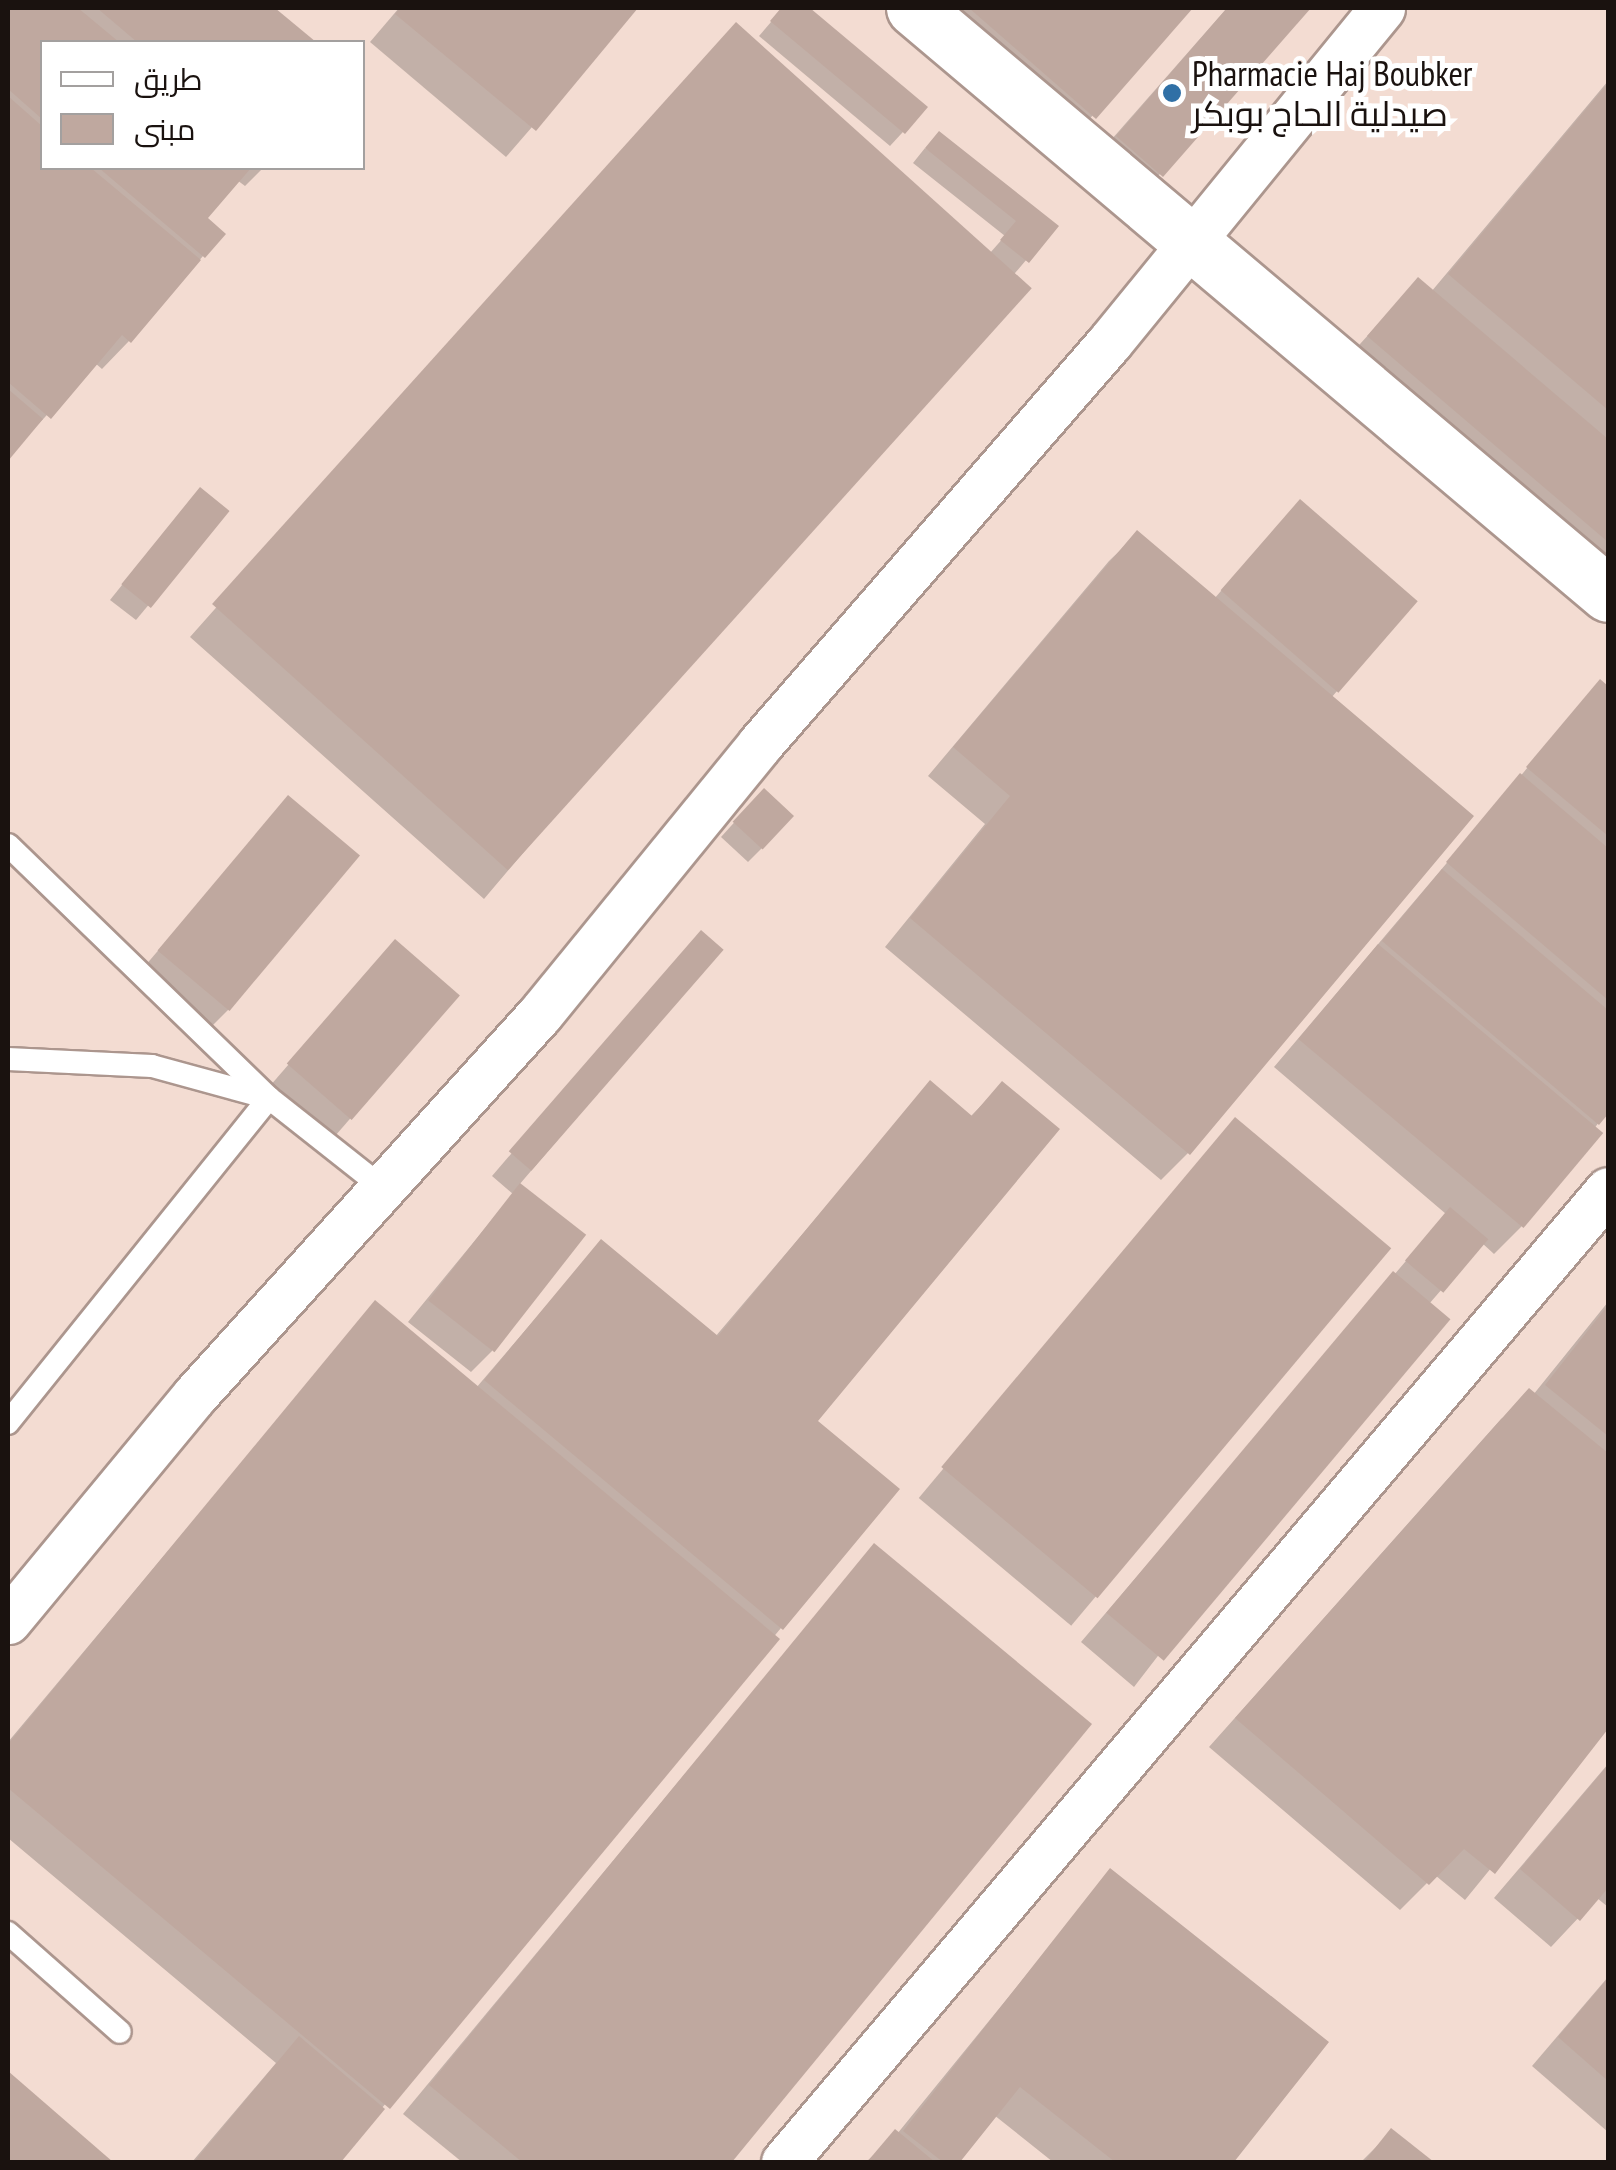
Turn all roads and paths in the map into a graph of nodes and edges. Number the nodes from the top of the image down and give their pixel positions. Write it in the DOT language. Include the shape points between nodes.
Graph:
graph roads {
  1 [pos="914,8"];
  2 [pos="1382,8"];
  3 [pos="1192,242"];
  4 [pos="1608,594"];
  5 [pos="8,845"];
  6 [pos="8,1058"];
  7 [pos="269,1098"];
  8 [pos="384,1188"];
  9 [pos="1608,1190"];
  10 [pos="8,1423"];
  11 [pos="8,1621"];
  12 [pos="8,1933"];
  13 [pos="120,2032"];
  14 [pos="784,2162"];
  1 -- 3 [label="street"];
  2 -- 3 [label="street"];
  3 -- 4 [label="street"];
  3 -- 8 [label="street" via="760,744 540,1014"];
  5 -- 7 [label="lane"];
  6 -- 7 [label="lane" via="152,1066"];
  7 -- 8 [label="lane"];
  7 -- 10 [label="lane"];
  8 -- 11 [label="street" via="196,1396"];
  9 -- 14 [label="street"];
  12 -- 13 [label="lane"];
}
